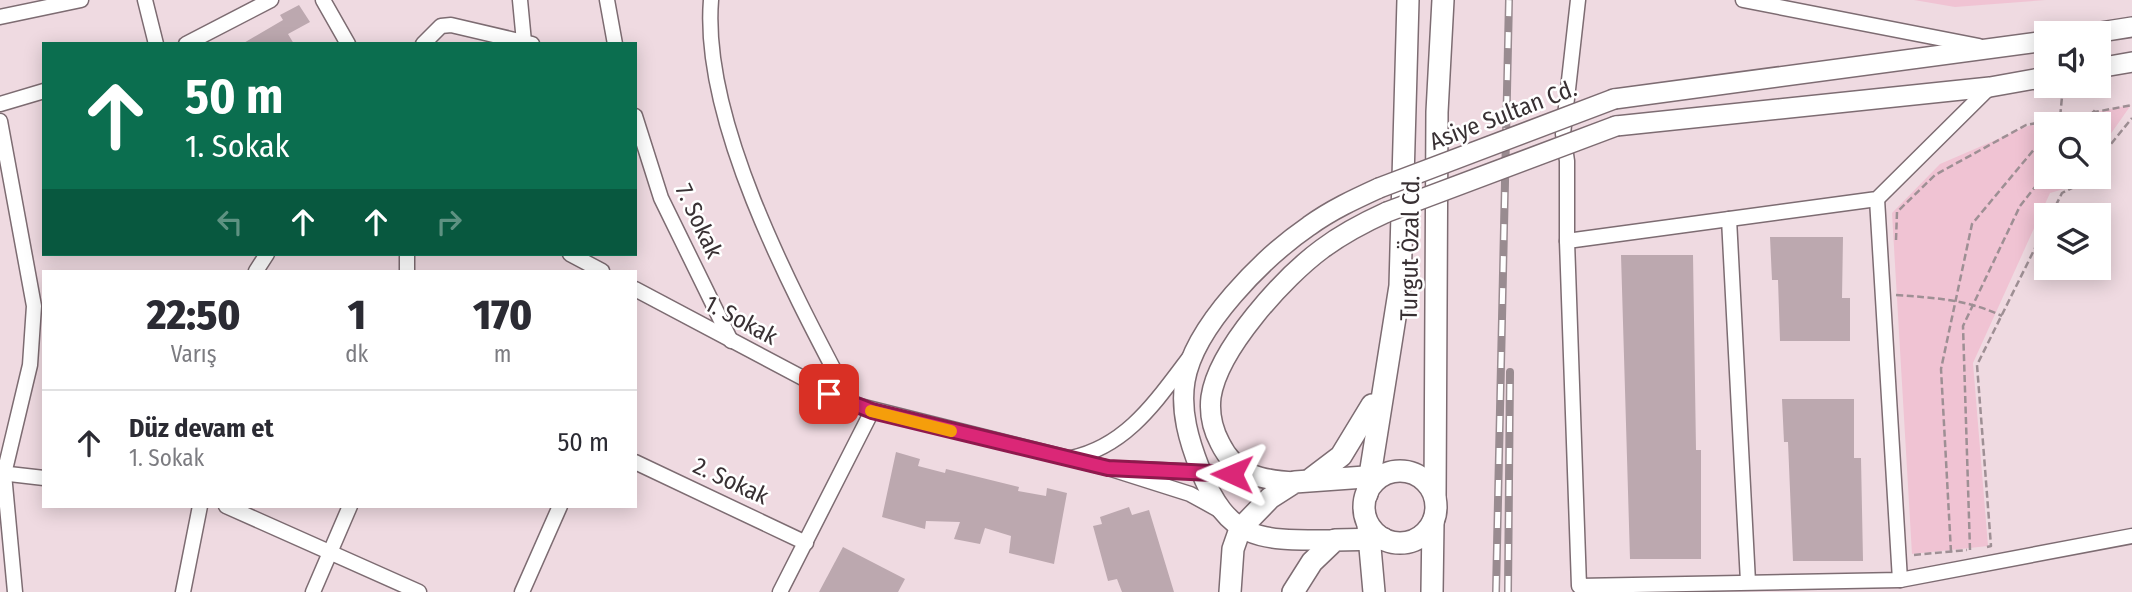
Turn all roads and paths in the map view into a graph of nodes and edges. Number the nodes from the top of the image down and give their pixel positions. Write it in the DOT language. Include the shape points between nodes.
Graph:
graph roads {
  1 [pos="81,0"];
  2 [pos="145,0"];
  3 [pos="271,0"];
  4 [pos="323,0"];
  5 [pos="520,0"];
  6 [pos="607,0"];
  7 [pos="711,0"];
  8 [pos="1408,0"];
  9 [pos="1443,0"];
  10 [pos="1578,0"];
  11 [pos="1743,0"];
  12 [pos="0,17"];
  13 [pos="2132,27"];
  14 [pos="2111,30"];
  15 [pos="156,42"];
  16 [pos="190,42"];
  17 [pos="347,42"];
  18 [pos="425,42"];
  19 [pos="524,42"];
  20 [pos="528,42"];
  21 [pos="615,42"];
  22 [pos="2034,43"];
  23 [pos="1996,49"];
  24 [pos="2132,62"];
  25 [pos="2111,66"];
  26 [pos="2034,79"];
  27 [pos="1990,87"];
  28 [pos="42,92"];
  29 [pos="0,104"];
  30 [pos="2132,105"];
  31 [pos="2096,110"];
  32 [pos="2087,112"];
  33 [pos="2132,118"];
  34 [pos="0,121"];
  35 [pos="637,122"];
  36 [pos="2034,123"];
  37 [pos="2111,144"];
  38 [pos="2034,149"];
  39 [pos="2034,188"];
  40 [pos="2071,189"];
  41 [pos="1877,199"];
  42 [pos="2057,203"];
  43 [pos="1729,219"];
  44 [pos="1567,241"];
  45 [pos="2034,250"];
  46 [pos="1896,253"];
  47 [pos="574,256"];
  48 [pos="601,270"];
  49 [pos="637,290"];
  50 [pos="1895,294"];
  51 [pos="1956,299"];
  52 [pos="1975,303"];
  53 [pos="2001,316"];
  54 [pos="732,341"];
  55 [pos="1196,349"];
  56 [pos="1383,385"];
  57 [pos="852,404"];
  58 [pos="872,411"];
  59 [pos="1223,449"];
  60 [pos="1067,458"];
  61 [pos="637,463"];
  62 [pos="1108,468"];
  63 [pos="2,473"];
  64 [pos="1247,474"];
  65 [pos="42,478"];
  66 [pos="1203,481"];
  67 [pos="1301,482"];
  68 [pos="1372,482"];
  69 [pos="1435,497"];
  70 [pos="200,508"];
  71 [pos="231,508"];
  72 [pos="348,508"];
  73 [pos="559,508"];
  74 [pos="1433,522"];
  75 [pos="1240,529"];
  76 [pos="1374,534"];
  77 [pos="2132,536"];
  78 [pos="1335,540"];
  79 [pos="806,543"];
  80 [pos="1984,547"];
  81 [pos="1977,549"];
  82 [pos="1970,550"];
  83 [pos="330,551"];
  84 [pos="1951,552"];
  85 [pos="1912,555"];
  86 [pos="1900,580"];
  87 [pos="1748,582"];
  88 [pos="15,592"];
  89 [pos="183,592"];
  90 [pos="313,592"];
  91 [pos="419,592"];
  92 [pos="522,592"];
  93 [pos="780,592"];
  94 [pos="1230,592"];
  95 [pos="1293,592"];
  96 [pos="1374,592"];
  97 [pos="1432,592"];
  1 -- 12 [label="street"];
  2 -- 15 [label="street"];
  3 -- 16 [label="street"];
  4 -- 17 [label="street"];
  5 -- 20 [label="street"];
  6 -- 21 [label="street"];
  7 -- 57 [label="street" via="708,33 714,78 738,156 797,301"];
  8 -- 56 [label="main road, Turgut Özal Cd." via="1403,239 1396,318"];
  9 -- 69 [label="main road, Turgut Özal Cd." via="1437,113"];
  10 -- 44 [label="street" via="1563,134"];
  11 -- 23 [label="street"];
  13 -- 14 [label="main road"];
  18 -- 19 [label="street" via="441,26 452,25"];
  22 -- 23 [label="main road, Asiye Sultan Cd."];
  23 -- 55 [label="main road, Asiye Sultan Cd., bridge" via="1614,99 1379,188 1330,212 1290,240 1245,283"];
  24 -- 25 [label="main road"];
  26 -- 27 [label="main road, Asiye Sultan Cd."];
  27 -- 41 [label="street"];
  27 -- 59 [label="main road, Asiye Sultan Cd., bridge" via="1616,126 1387,212 1342,236 1301,266 1238,341 1212,394 1211,421"];
  28 -- 29 [label="street"];
  30 -- 31 [label="path"];
  31 -- 32 [label="path"];
  33 -- 37 [label="path"];
  34 -- 63 [label="street" via="34,306 30,365"];
  35 -- 54 [label="street, 7. Sokak" via="661,198"];
  36 -- 46 [label="path" via="1935,175 1897,212"];
  38 -- 51 [label="path" via="1972,224"];
  39 -- 52 [label="path" via="2020,206"];
  40 -- 42 [label="path" via="2062,193"];
  41 -- 43 [label="street"];
  41 -- 86 [label="street"];
  43 -- 44 [label="street"];
  43 -- 87 [label="street"];
  44 -- 87 [label="street" via="1579,586"];
  45 -- 53 [label="path"];
  47 -- 48 [label="street"];
  49 -- 54 [label="street, 1. Sokak"];
  50 -- 51 [label="path"];
  51 -- 52 [label="path"];
  51 -- 84 [label="path" via="1941,369"];
  52 -- 53 [label="path"];
  52 -- 82 [label="path" via="1963,326"];
  53 -- 80 [label="path" via="1977,366 1991,546"];
  54 -- 57 [label="street, 1. Sokak"];
  55 -- 60 [label="street" via="1126,432 1098,450"];
  55 -- 66 [label="main road, Asiye Sultan Cd." via="1185,379 1184,409"];
  56 -- 67 [label="main road" via="1350,446 1331,466"];
  56 -- 68 [label="main road, Turgut Özal Cd."];
  57 -- 58 [label="street, 1. Sokak"];
  58 -- 60 [label="street, 1. Sokak"];
  58 -- 79 [label="street"];
  59 -- 64 [label="main road, Asiye Sultan Cd."];
  59 -- 66 [label="street" via="1223,463"];
  60 -- 62 [label="street, 1. Sokak"];
  61 -- 79 [label="street, 2. Sokak"];
  62 -- 66 [label="street"];
  62 -- 66 [label="street"];
  63 -- 65 [label="street"];
  63 -- 88 [label="street"];
  64 -- 66 [label="street"];
  64 -- 67 [label="main road"];
  66 -- 75 [label="main road, Asiye Sultan Cd." via="1223,513"];
  67 -- 68 [label="main road"];
  67 -- 75 [label="main road" via="1256,510"];
  68 -- 69 [label="main road" via="1399,470 1411,472 1430,486"];
  68 -- 76 [label="main road" via="1364,511"];
  69 -- 74 [label="main road"];
  70 -- 89 [label="street"];
  71 -- 83 [label="street"];
  72 -- 83 [label="street"];
  73 -- 92 [label="street"];
  74 -- 76 [label="main road" via="1417,539 1394,543"];
  74 -- 97 [label="main road"];
  75 -- 78 [label="main road" via="1280,539"];
  75 -- 94 [label="main road" via="1233,549"];
  76 -- 78 [label="main road"];
  76 -- 96 [label="main road"];
  77 -- 86 [label="street"];
  78 -- 95 [label="main road" via="1312,562"];
  79 -- 93 [label="street"];
  81 -- 82 [label="path"];
  82 -- 84 [label="path"];
  83 -- 90 [label="street"];
  83 -- 91 [label="street"];
  84 -- 85 [label="path"];
  86 -- 87 [label="street"];
}
